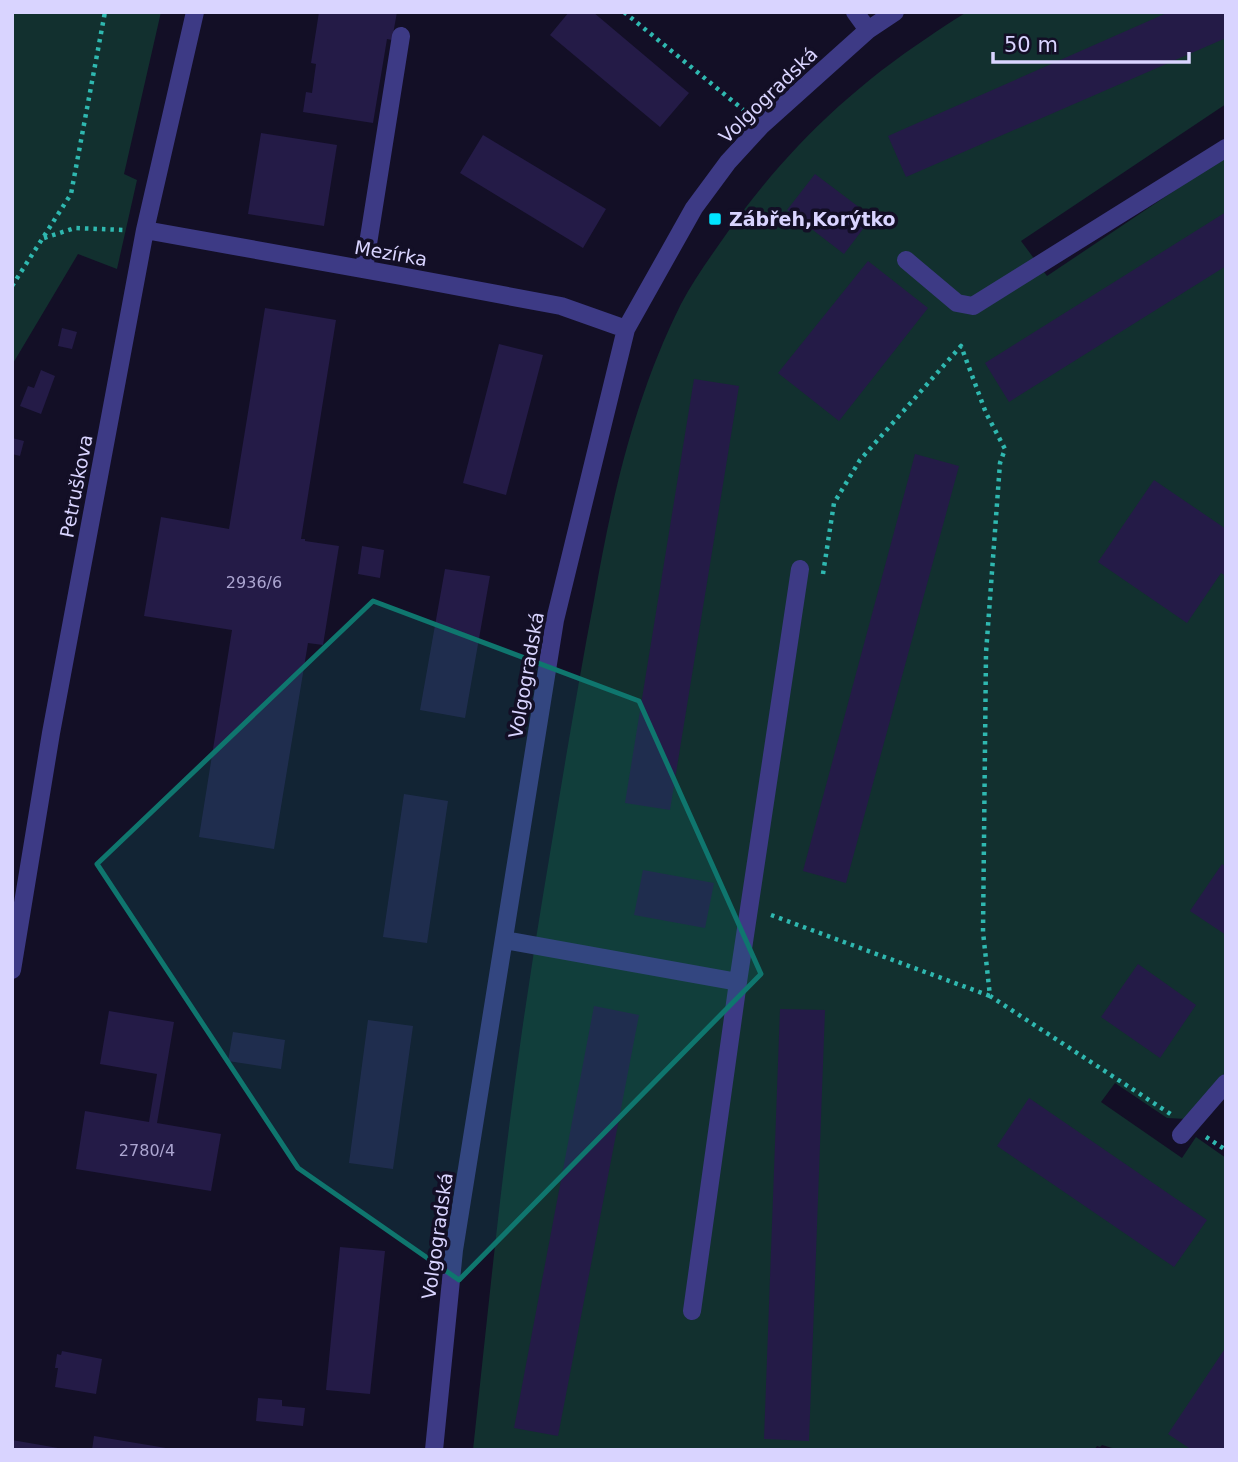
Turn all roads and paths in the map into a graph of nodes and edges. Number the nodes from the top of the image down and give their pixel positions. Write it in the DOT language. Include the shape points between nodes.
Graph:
graph roads {
  1 [pos="105,12"];
  2 [pos="195,12"];
  3 [pos="624,12"];
  4 [pos="855,12"];
  5 [pos="895,12"];
  6 [pos="868,30"];
  7 [pos="401,36"];
  8 [pos="762,125"];
  9 [pos="1226,148"];
  10 [pos="145,230"];
  11 [pos="43,238"];
  12 [pos="906,260"];
  13 [pos="364,269"];
  14 [pos="12,286"];
  15 [pos="626,329"];
  16 [pos="800,569"];
  17 [pos="823,575"];
  18 [pos="773,902"];
  19 [pos="504,940"];
  20 [pos="12,970"];
  21 [pos="738,982"];
  22 [pos="990,996"];
  23 [pos="1226,1083"];
  24 [pos="1185,1131"];
  25 [pos="1226,1150"];
  26 [pos="692,1311"];
  27 [pos="434,1450"];
  1 -- 11 [label="path" via="71,194"];
  2 -- 10 [label="street, Petruškova"];
  3 -- 8 [label="path"];
  4 -- 6 [label="street"];
  5 -- 6 [label="street, Volgogradská"];
  6 -- 8 [label="street, Volgogradská"];
  7 -- 13 [label="street"];
  8 -- 15 [label="street, Volgogradská" via="694,208"];
  9 -- 12 [label="street" via="973,306 957,303"];
  10 -- 11 [label="path" via="75,228"];
  10 -- 13 [label="street, Mezírka"];
  10 -- 20 [label="street, Petruškova" via="51,733"];
  11 -- 14 [label="path"];
  13 -- 15 [label="street, Mezírka" via="561,306"];
  15 -- 19 [label="street, Volgogradská" via="555,620"];
  16 -- 21 [label="street"];
  17 -- 22 [label="path" via="834,503 860,460 961,346 1005,450 1000,463 986,653 983,932"];
  18 -- 22 [label="path" via="771,916"];
  19 -- 21 [label="street"];
  19 -- 27 [label="street, Volgogradská" via="454,1250"];
  21 -- 26 [label="street"];
  22 -- 24 [label="path"];
  23 -- 24 [label="street"];
  24 -- 25 [label="path"];
}
